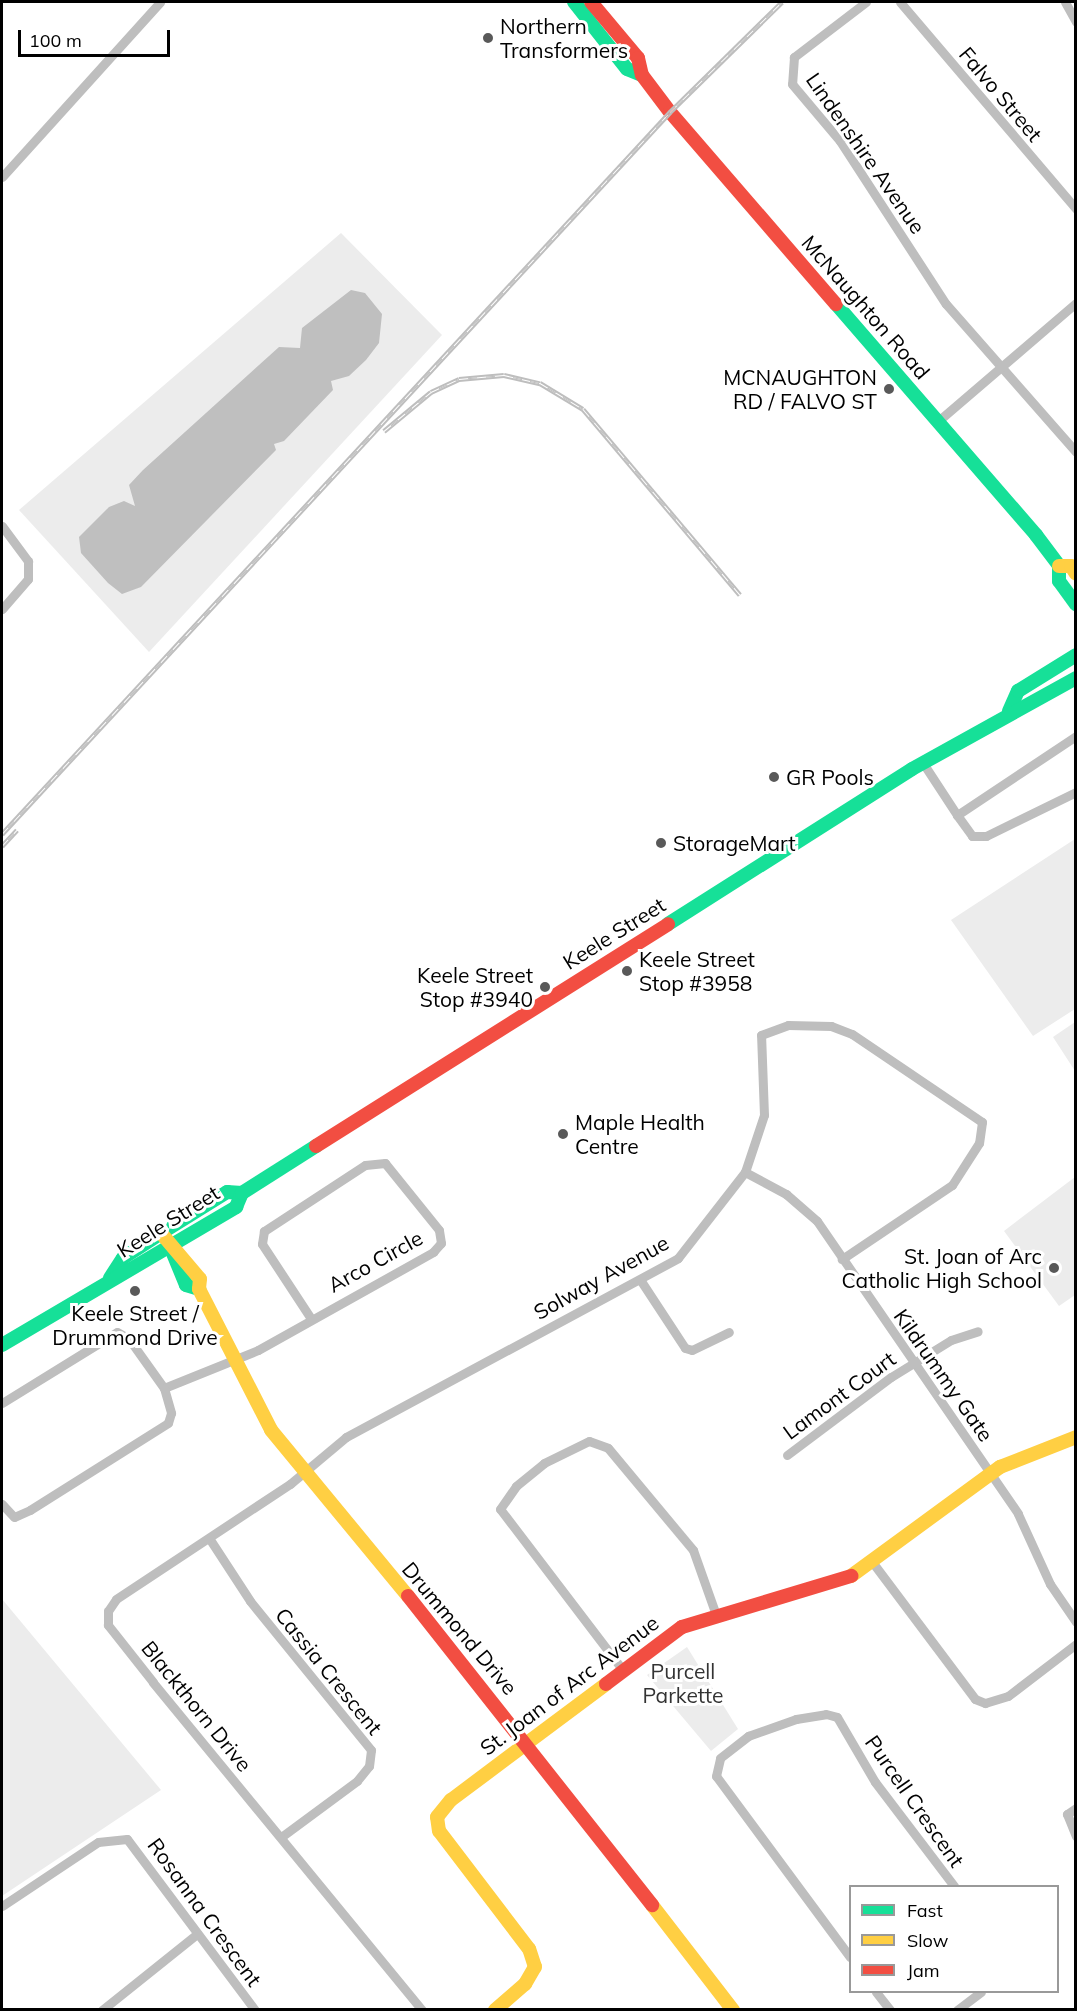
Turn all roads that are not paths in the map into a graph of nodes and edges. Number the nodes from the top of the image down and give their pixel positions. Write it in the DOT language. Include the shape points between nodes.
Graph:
graph roads {
  1 [pos="160,2"];
  2 [pos="574,2"];
  3 [pos="591,2"];
  4 [pos="866,2"];
  5 [pos="900,2"];
  6 [pos="1065,2"];
  7 [pos="1076,22"];
  8 [pos="642,75"];
  9 [pos="2,177"];
  10 [pos="1076,209"];
  11 [pos="1076,303"];
  12 [pos="1001,367"];
  13 [pos="937,422"];
  14 [pos="1076,452"];
  15 [pos="2,526"];
  16 [pos="1059,566"];
  17 [pos="1076,574"];
  18 [pos="1076,604"];
  19 [pos="2,609"];
  20 [pos="1076,655"];
  21 [pos="1076,678"];
  22 [pos="1009,711"];
  23 [pos="1076,736"];
  24 [pos="923,763"];
  25 [pos="1076,792"];
  26 [pos="957,815"];
  27 [pos="745,1172"];
  28 [pos="242,1192"];
  29 [pos="161,1233"];
  30 [pos="170,1246"];
  31 [pos="842,1258"];
  32 [pos="110,1278"];
  33 [pos="642,1281"];
  34 [pos="310,1317"];
  35 [pos="978,1331"];
  36 [pos="729,1332"];
  37 [pos="2,1345"];
  38 [pos="234,1359"];
  39 [pos="912,1364"];
  40 [pos="164,1388"];
  41 [pos="2,1403"];
  42 [pos="1076,1437"];
  43 [pos="787,1455"];
  44 [pos="306,1470"];
  45 [pos="990,1474"];
  46 [pos="2,1504"];
  47 [pos="209,1538"];
  48 [pos="873,1563"];
  49 [pos="716,1615"];
  50 [pos="1076,1623"];
  51 [pos="1076,1644"];
  52 [pos="622,1669"];
  53 [pos="530,1744"];
  54 [pos="1076,1808"];
  55 [pos="1076,1836"];
  56 [pos="281,1837"];
  57 [pos="953,1885"];
  58 [pos="2,1906"];
  59 [pos="197,1934"];
  60 [pos="849,1956"];
  61 [pos="877,1993"];
  62 [pos="980,1993"];
  63 [pos="102,2010"];
  64 [pos="255,2010"];
  65 [pos="422,2010"];
  66 [pos="495,2010"];
  67 [pos="732,2010"];
  68 [pos="890,2010"];
  69 [pos="957,2010"];
  1 -- 9 [label="street"];
  2 -- 8 [label="street, McNaughton Road" via="627,69"];
  3 -- 8 [label="street, McNaughton Road" via="639,58"];
  4 -- 12 [label="street, Lindenshire Avenue" via="794,57 792,84 840,141 946,304"];
  5 -- 10 [label="street, Falvo Street"];
  6 -- 7 [label="street"];
  8 -- 13 [label="street, McNaughton Road"];
  11 -- 12 [label="street"];
  12 -- 13 [label="street"];
  12 -- 14 [label="street, Lindenshire Avenue"];
  13 -- 16 [label="street, McNaughton Road"];
  15 -- 19 [label="street" via="28,561 18,595"];
  16 -- 17 [label="street, McNaughton Road" via="1071,566"];
  16 -- 18 [label="street, McNaughton Road" via="1059,581"];
  20 -- 22 [label="street, Keele Street" via="1018,691"];
  21 -- 22 [label="street, Keele Street" via="1028,708"];
  22 -- 24 [label="street, Keele Street"];
  23 -- 26 [label="street"];
  24 -- 26 [label="street"];
  24 -- 28 [label="street, Keele Street"];
  25 -- 26 [label="street" via="986,836 972,836"];
  27 -- 31 [label="street, Kildrummy Gate" via="800,1205"];
  27 -- 31 [label="street, Solway Avenue" via="764,1115 761,1035 788,1025 831,1026 852,1034 979,1117 984,1129 979,1143 952,1185"];
  27 -- 33 [label="street, Solway Avenue" via="691,1246"];
  28 -- 29 [label="street, Keele Street" via="227,1192"];
  28 -- 30 [label="street, Keele Street" via="236,1207"];
  29 -- 30 [label="street, Drummond Drive"];
  29 -- 32 [label="street, Keele Street" via="123,1258"];
  30 -- 32 [label="street, Keele Street" via="131,1272"];
  30 -- 38 [label="street, Drummond Drive" via="186,1285 199,1289"];
  31 -- 39 [label="street, Kildrummy Gate"];
  32 -- 37 [label="street, Keele Street"];
  33 -- 36 [label="street" via="685,1348 692,1350"];
  33 -- 44 [label="street, Solway Avenue" via="574,1311 346,1437"];
  34 -- 34 [label="street, Arco Circle" via="419,1262 441,1243 439,1230 385,1163 364,1165 264,1231 262,1244"];
  34 -- 38 [label="street, Arco Circle"];
  35 -- 39 [label="street, Lamont Court"];
  38 -- 40 [label="street, Arco Circle"];
  38 -- 44 [label="street, Drummond Drive" via="266,1423"];
  39 -- 43 [label="street, Lamont Court" via="819,1426"];
  39 -- 45 [label="street, Kildrummy Gate"];
  40 -- 41 [label="street" via="129,1339 117,1332"];
  40 -- 46 [label="street" via="171,1413 168,1423 30,1510 14,1517"];
  42 -- 45 [label="street, St. Joan of Arc Avenue" via="1018,1457"];
  44 -- 47 [label="street, Blackthorn Drive"];
  44 -- 53 [label="street, Drummond Drive"];
  45 -- 48 [label="street, St. Joan of Arc Avenue"];
  45 -- 50 [label="street, Kildrummy Gate" via="1018,1514 1050,1584"];
  47 -- 56 [label="street, Cassia Crescent" via="250,1601 371,1750 369,1766 357,1780"];
  47 -- 56 [label="street, Blackthorn Drive" via="116,1599 108,1611 108,1624"];
  48 -- 49 [label="street, St. Joan of Arc Avenue" via="825,1590"];
  48 -- 51 [label="street" via="970,1693 985,1703 1008,1696"];
  49 -- 52 [label="street, St. Joan of Arc Avenue" via="682,1627"];
  49 -- 52 [label="street" via="693,1550 608,1448 588,1441 544,1464 504,1501 503,1515"];
  52 -- 53 [label="street, St. Joan of Arc Avenue"];
  53 -- 66 [label="street, St. Joan of Arc Avenue" via="451,1800 437,1817 457,1858 529,1949 535,1967 525,1984"];
  53 -- 67 [label="street, Drummond Drive"];
  54 -- 55 [label="street" via="1067,1814"];
  56 -- 65 [label="street, Blackthorn Drive"];
  57 -- 60 [label="street, Purcell Crescent" via="863,1764 837,1717 796,1719 748,1736 720,1758 716,1776"];
  58 -- 59 [label="street, Rosanna Crescent" via="98,1842 127,1839"];
  59 -- 63 [label="street"];
  59 -- 64 [label="street, Rosanna Crescent"];
  61 -- 68 [label="street"];
  62 -- 69 [label="street"];
}
